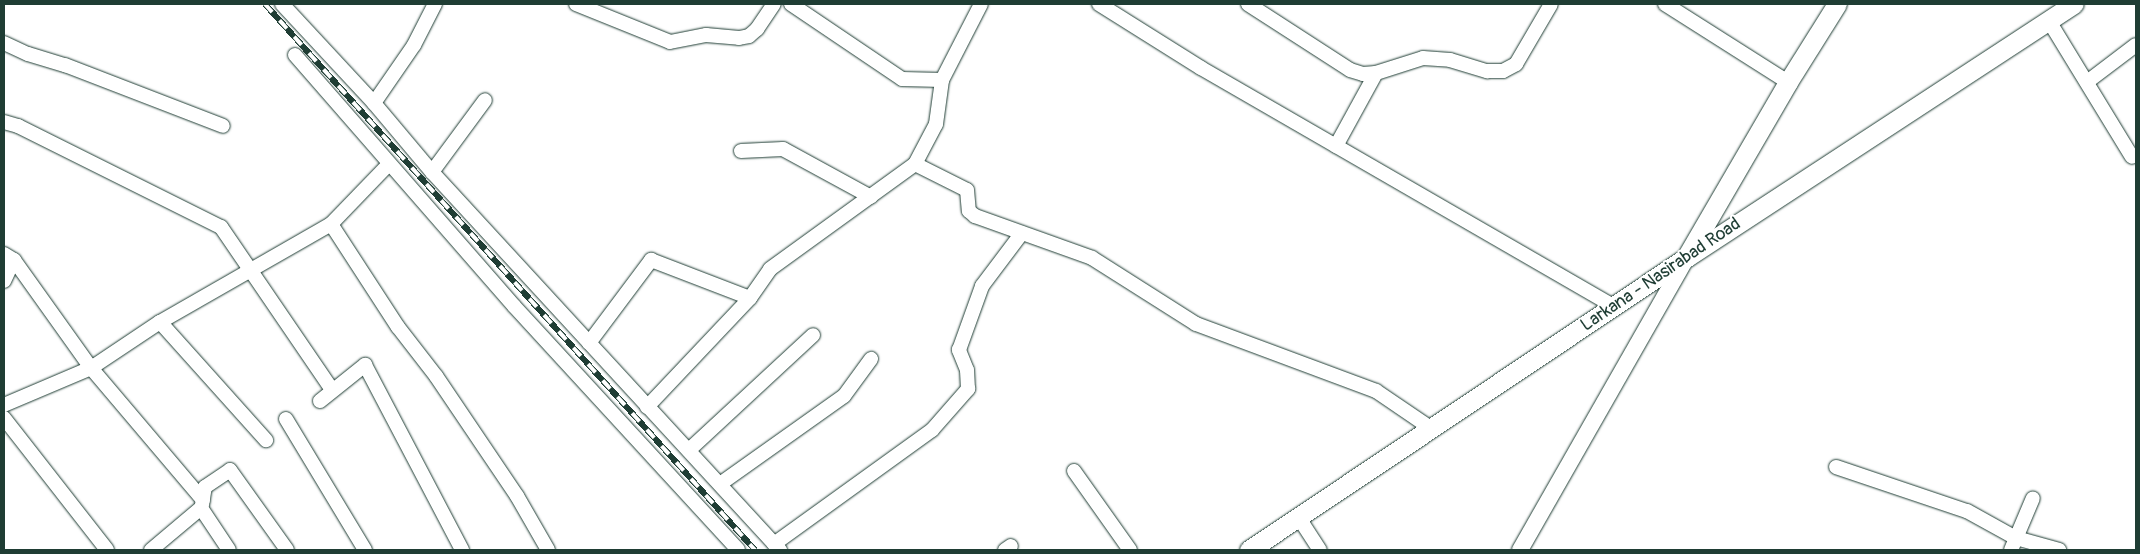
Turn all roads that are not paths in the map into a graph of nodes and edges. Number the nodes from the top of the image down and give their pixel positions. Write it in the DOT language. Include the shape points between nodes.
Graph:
graph roads {
  1 [pos="282,4"];
  2 [pos="435,4"];
  3 [pos="576,4"];
  4 [pos="774,4"];
  5 [pos="791,4"];
  6 [pos="981,4"];
  7 [pos="1099,4"];
  8 [pos="1248,4"];
  9 [pos="1551,4"];
  10 [pos="1665,4"];
  11 [pos="1837,4"];
  12 [pos="2074,4"];
  13 [pos="2049,21"];
  14 [pos="4,43"];
  15 [pos="2136,45"];
  16 [pos="295,55"];
  17 [pos="1376,73"];
  18 [pos="942,80"];
  19 [pos="1788,82"];
  20 [pos="2086,82"];
  21 [pos="485,100"];
  22 [pos="374,102"];
  23 [pos="4,122"];
  24 [pos="223,126"];
  25 [pos="1336,146"];
  26 [pos="741,151"];
  27 [pos="2132,156"];
  28 [pos="389,164"];
  29 [pos="915,164"];
  30 [pos="432,172"];
  31 [pos="871,197"];
  32 [pos="330,224"];
  33 [pos="1022,233"];
  34 [pos="9,257"];
  35 [pos="1687,257"];
  36 [pos="252,269"];
  37 [pos="4,281"];
  38 [pos="750,298"];
  39 [pos="1614,306"];
  40 [pos="160,322"];
  41 [pos="813,335"];
  42 [pos="589,344"];
  43 [pos="872,359"];
  44 [pos="91,368"];
  45 [pos="332,390"];
  46 [pos="320,401"];
  47 [pos="4,405"];
  48 [pos="647,407"];
  49 [pos="4,418"];
  50 [pos="286,420"];
  51 [pos="1432,429"];
  52 [pos="266,440"];
  53 [pos="689,450"];
  54 [pos="1836,467"];
  55 [pos="1074,471"];
  56 [pos="720,484"];
  57 [pos="2033,498"];
  58 [pos="202,504"];
  59 [pos="1299,518"];
  60 [pos="2014,544"];
  61 [pos="777,547"];
  62 [pos="107,550"];
  63 [pos="151,550"];
  64 [pos="230,550"];
  65 [pos="287,550"];
  66 [pos="365,550"];
  67 [pos="462,550"];
  68 [pos="548,550"];
  69 [pos="738,550"];
  70 [pos="1130,550"];
  71 [pos="1249,550"];
  72 [pos="1320,550"];
  73 [pos="1520,550"];
  74 [pos="2059,550"];
  1 -- 22 [label="street"];
  2 -- 22 [label="street" via="414,45"];
  3 -- 4 [label="street" via="670,42 706,35 749,36"];
  5 -- 18 [label="street" via="902,79"];
  6 -- 18 [label="street"];
  7 -- 25 [label="street"];
  8 -- 17 [label="street" via="1350,70"];
  9 -- 17 [label="street" via="1516,64 1503,71 1487,71 1450,60 1423,58"];
  10 -- 19 [label="street"];
  11 -- 19 [label="main road"];
  12 -- 13 [label="main road, Larkana - Nasirabad Road"];
  13 -- 20 [label="street"];
  13 -- 35 [label="main road, Larkana - Nasirabad Road"];
  14 -- 24 [label="street"];
  15 -- 20 [label="street"];
  16 -- 28 [label="street"];
  17 -- 25 [label="street"];
  18 -- 29 [label="street" via="936,124"];
  19 -- 35 [label="main road"];
  20 -- 27 [label="street"];
  21 -- 30 [label="street"];
  22 -- 30 [label="street"];
  23 -- 36 [label="street" via="221,227"];
  25 -- 39 [label="street"];
  26 -- 31 [label="street" via="783,149"];
  28 -- 32 [label="street"];
  28 -- 69 [label="street" via="514,306"];
  29 -- 31 [label="street"];
  29 -- 33 [label="street" via="967,190 969,211 975,216"];
  30 -- 42 [label="street"];
  31 -- 38 [label="street" via="770,269"];
  32 -- 36 [label="street"];
  32 -- 68 [label="street" via="517,496"];
  33 -- 51 [label="street" via="1092,258 1196,324 1376,391"];
  33 -- 61 [label="street" via="982,286 959,350 967,370 968,389 932,430"];
  34 -- 37 [label="street"];
  34 -- 44 [label="street"];
  35 -- 39 [label="main road, Larkana - Nasirabad Road"];
  35 -- 73 [label="street"];
  36 -- 40 [label="street"];
  36 -- 45 [label="street"];
  38 -- 42 [label="street" via="652,260"];
  38 -- 48 [label="street"];
  39 -- 51 [label="main road, Larkana - Nasirabad Road"];
  40 -- 44 [label="street"];
  40 -- 52 [label="street"];
  41 -- 53 [label="street"];
  42 -- 48 [label="street"];
  43 -- 56 [label="street" via="844,396"];
  44 -- 47 [label="street"];
  44 -- 58 [label="street"];
  45 -- 46 [label="street"];
  45 -- 67 [label="street" via="365,365"];
  48 -- 53 [label="street"];
  49 -- 62 [label="street"];
  50 -- 66 [label="street"];
  51 -- 59 [label="main road, Larkana - Nasirabad Road"];
  53 -- 56 [label="street"];
  54 -- 60 [label="street" via="1967,511"];
  55 -- 70 [label="street"];
  56 -- 61 [label="street"];
  57 -- 60 [label="street"];
  58 -- 63 [label="street"];
  58 -- 64 [label="street"];
  58 -- 65 [label="street" via="205,487 230,470"];
  59 -- 71 [label="main road, Larkana - Nasirabad Road"];
  59 -- 72 [label="street"];
  60 -- 74 [label="street"];
}
